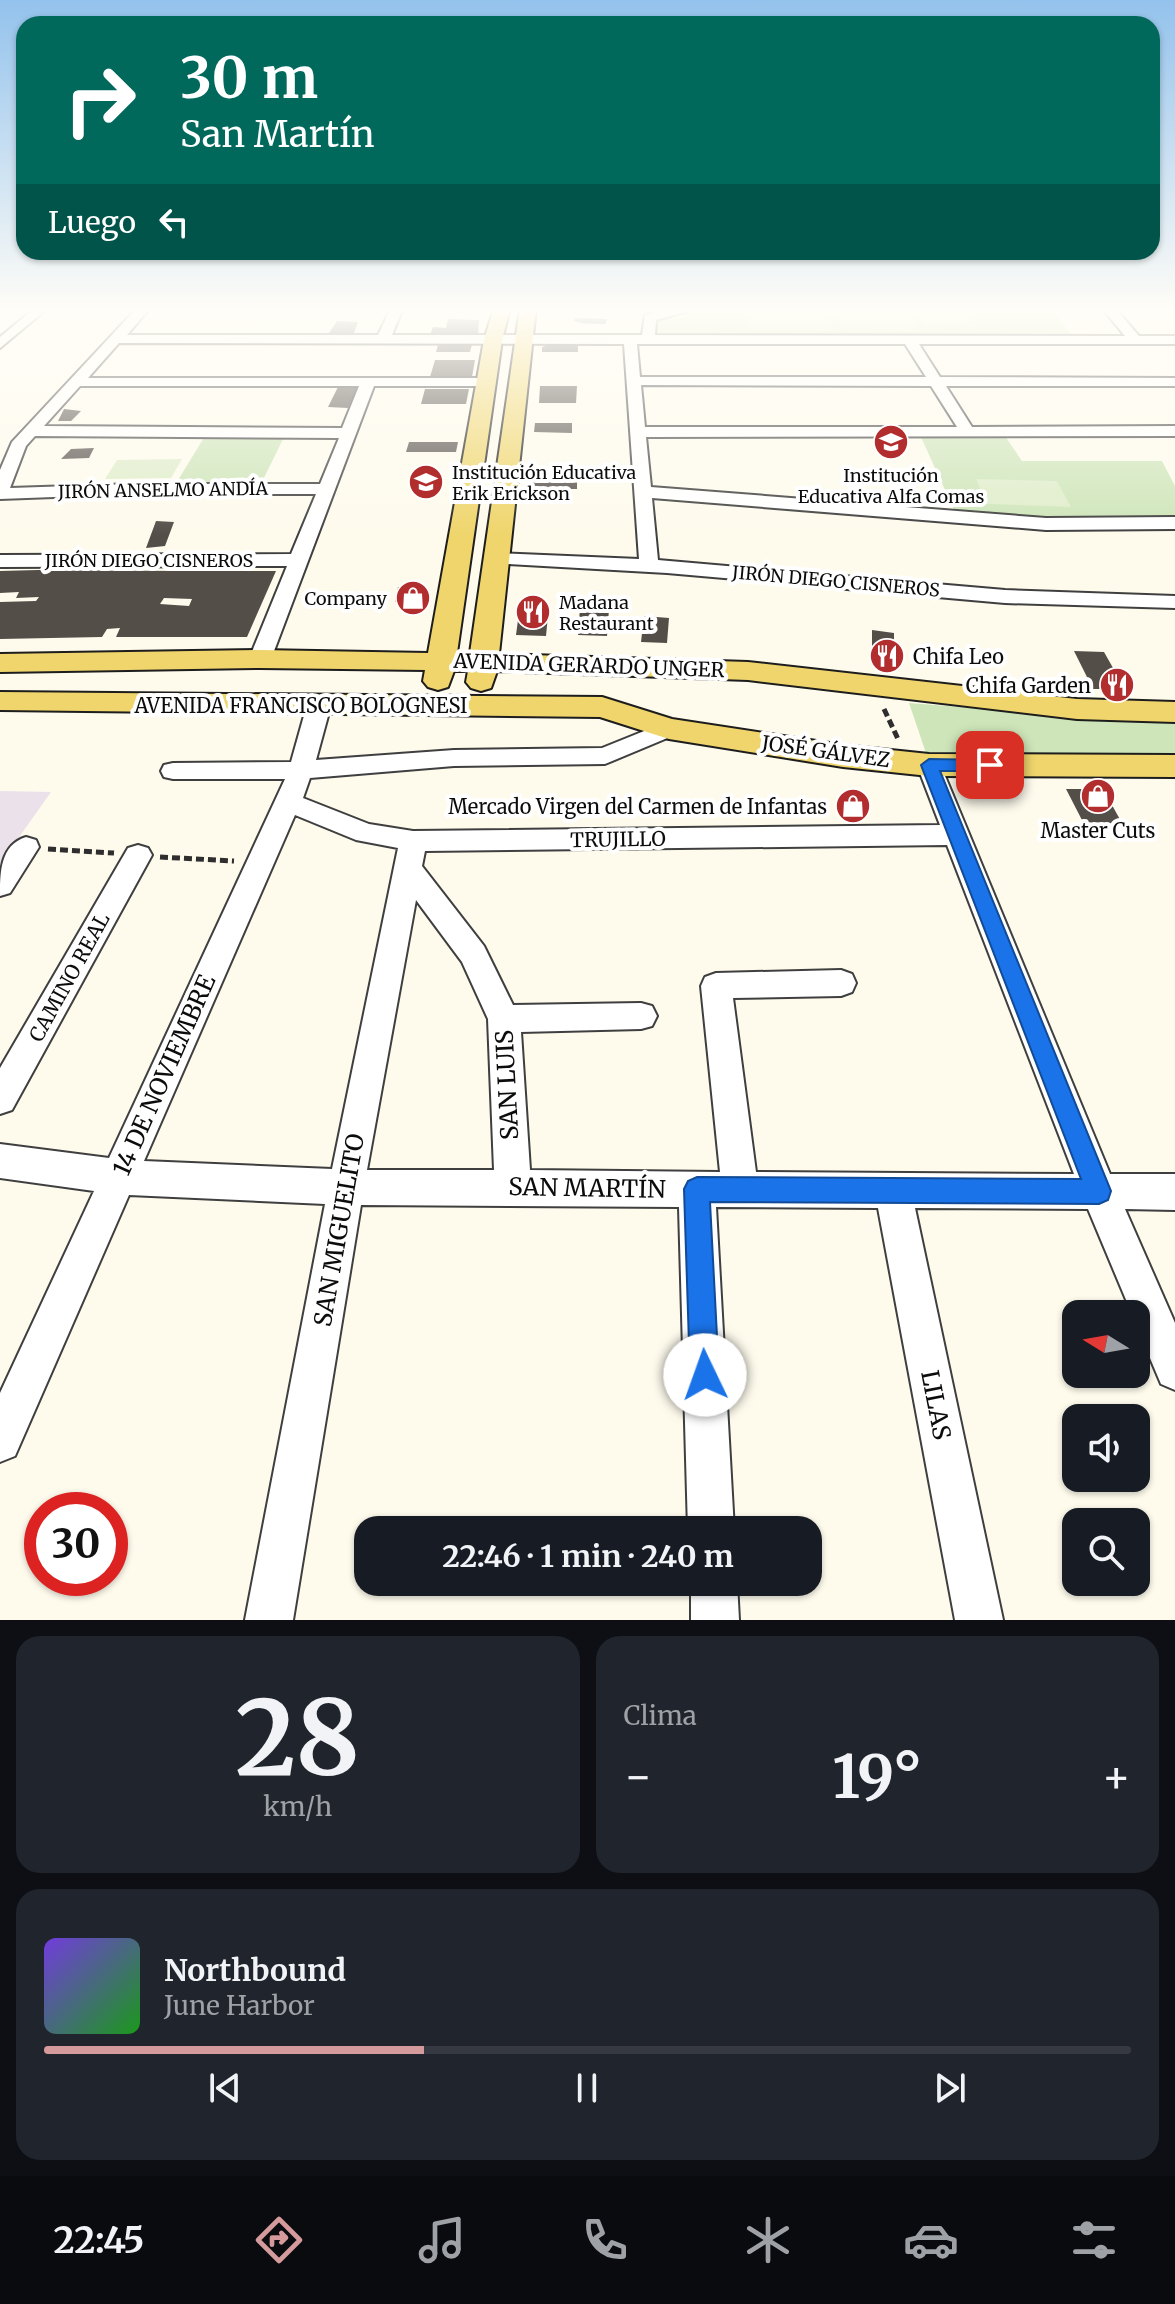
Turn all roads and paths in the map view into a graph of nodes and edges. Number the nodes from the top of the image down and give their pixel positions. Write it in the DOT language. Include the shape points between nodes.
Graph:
graph roads {
  1 [pos="368,383"];
  2 [pos="73,384"];
  3 [pos="488,384"];
  4 [pos="517,384"];
  5 [pos="633,384"];
  6 [pos="937,384"];
  7 [pos="1141,384"];
  8 [pos="1173,384"];
  9 [pos="30,431"];
  10 [pos="1175,431"];
  11 [pos="638,432"];
  12 [pos="968,432"];
  13 [pos="349,433"];
  14 [pos="326,489"];
  15 [pos="643,492"];
  16 [pos="0,493"];
  17 [pos="1175,523"];
  18 [pos="497,559"];
  19 [pos="299,560"];
  20 [pos="0,561"];
  21 [pos="649,564"];
  22 [pos="1175,602"];
  23 [pos="260,659"];
  24 [pos="441,661"];
  25 [pos="483,661"];
  26 [pos="0,663"];
  27 [pos="0,701"];
  28 [pos="319,705"];
  29 [pos="434,705"];
  30 [pos="479,706"];
  31 [pos="602,707"];
  32 [pos="872,707"];
  33 [pos="1175,712"];
  34 [pos="669,729"];
  35 [pos="920,752"];
  36 [pos="1174,768"];
  37 [pos="301,770"];
  38 [pos="173,771"];
  39 [pos="288,802"];
  40 [pos="955,835"];
  41 [pos="26,847"];
  42 [pos="410,854"];
  43 [pos="138,855"];
  44 [pos="0,885"];
  45 [pos="841,983"];
  46 [pos="641,1016"];
  47 [pos="504,1019"];
  48 [pos="0,1099"];
  49 [pos="0,1161"];
  50 [pos="119,1177"];
  51 [pos="346,1187"];
  52 [pos="513,1188"];
  53 [pos="697,1189"];
  54 [pos="740,1189"];
  55 [pos="893,1191"];
  56 [pos="1099,1191"];
  57 [pos="1175,1192"];
  58 [pos="1175,1370"];
  59 [pos="0,1441"];
  60 [pos="710,1516"];
  61 [pos="714,1596"];
  62 [pos="269,1620"];
  63 [pos="715,1620"];
  64 [pos="979,1620"];
  1 -- 13 [label="street"];
  2 -- 9 [label="street"];
  3 -- 24 [label="main road"];
  4 -- 18 [label="main road"];
  5 -- 11 [label="street"];
  6 -- 12 [label="street"];
  7 -- 8 [label="street"];
  9 -- 13 [label="street"];
  9 -- 16 [label="street" via="18,445"];
  10 -- 12 [label="street"];
  11 -- 12 [label="street"];
  11 -- 15 [label="street"];
  13 -- 14 [label="street"];
  14 -- 16 [label="street, JIRÓN ANSELMO ANDÍA"];
  14 -- 19 [label="street"];
  15 -- 17 [label="street" via="1046,524"];
  15 -- 21 [label="street"];
  18 -- 21 [label="street, JIRÓN DIEGO CISNEROS"];
  18 -- 25 [label="main road"];
  19 -- 20 [label="street, JIRÓN DIEGO CISNEROS"];
  19 -- 23 [label="street"];
  21 -- 22 [label="street, JIRÓN DIEGO CISNEROS" via="994,596"];
  23 -- 24 [label="main road, AVENIDA GERARDO UNGER"];
  23 -- 26 [label="main road, AVENIDA GERARDO UNGER"];
  24 -- 25 [label="main road, AVENIDA GERARDO UNGER"];
  24 -- 29 [label="main road"];
  25 -- 30 [label="main road"];
  25 -- 33 [label="main road, AVENIDA GERARDO UNGER" via="748,671 1077,709"];
  27 -- 28 [label="main road, AVENIDA FRANCISCO BOLOGNESI"];
  28 -- 29 [label="main road, AVENIDA FRANCISCO BOLOGNESI"];
  28 -- 37 [label="street, 14 DE NOVIEMBRE"];
  29 -- 30 [label="main road, AVENIDA FRANCISCO BOLOGNESI"];
  30 -- 31 [label="main road, AVENIDA FRANCISCO BOLOGNESI"];
  31 -- 34 [label="main road, JOSÉ GÁLVEZ"];
  32 -- 35 [label="path" via="886,709 899,740"];
  34 -- 35 [label="main road, JOSÉ GÁLVEZ" via="843,756"];
  34 -- 37 [label="street" via="605,756 454,758"];
  35 -- 36 [label="main road, JOSÉ GÁLVEZ"];
  35 -- 40 [label="street"];
  37 -- 38 [label="street"];
  37 -- 39 [label="street, 14 DE NOVIEMBRE"];
  39 -- 42 [label="street, TRUJILLO"];
  39 -- 50 [label="street, 14 DE NOVIEMBRE"];
  40 -- 42 [label="street, TRUJILLO"];
  40 -- 56 [label="street"];
  41 -- 44 [label="street"];
  42 -- 47 [label="street, SAN LUIS" via="473,955"];
  42 -- 51 [label="street, SAN MIGUELITO"];
  43 -- 48 [label="street, CAMINO REAL"];
  45 -- 54 [label="street" via="716,986"];
  46 -- 47 [label="street"];
  47 -- 52 [label="street, SAN LUIS"];
  49 -- 50 [label="street, SAN MARTÍN"];
  50 -- 51 [label="street, SAN MARTÍN"];
  50 -- 59 [label="street, 14 DE NOVIEMBRE"];
  51 -- 52 [label="street, SAN MARTÍN"];
  51 -- 62 [label="street, SAN MIGUELITO"];
  52 -- 53 [label="street, SAN MARTÍN"];
  53 -- 54 [label="street, SAN MARTÍN"];
  53 -- 60 [label="street"];
  54 -- 55 [label="street, SAN MARTÍN"];
  55 -- 56 [label="street, SAN MARTÍN"];
  55 -- 64 [label="street, LILAS"];
  56 -- 57 [label="street, SAN MARTÍN"];
  56 -- 58 [label="street"];
  61 -- 63 [label="street"];
}
